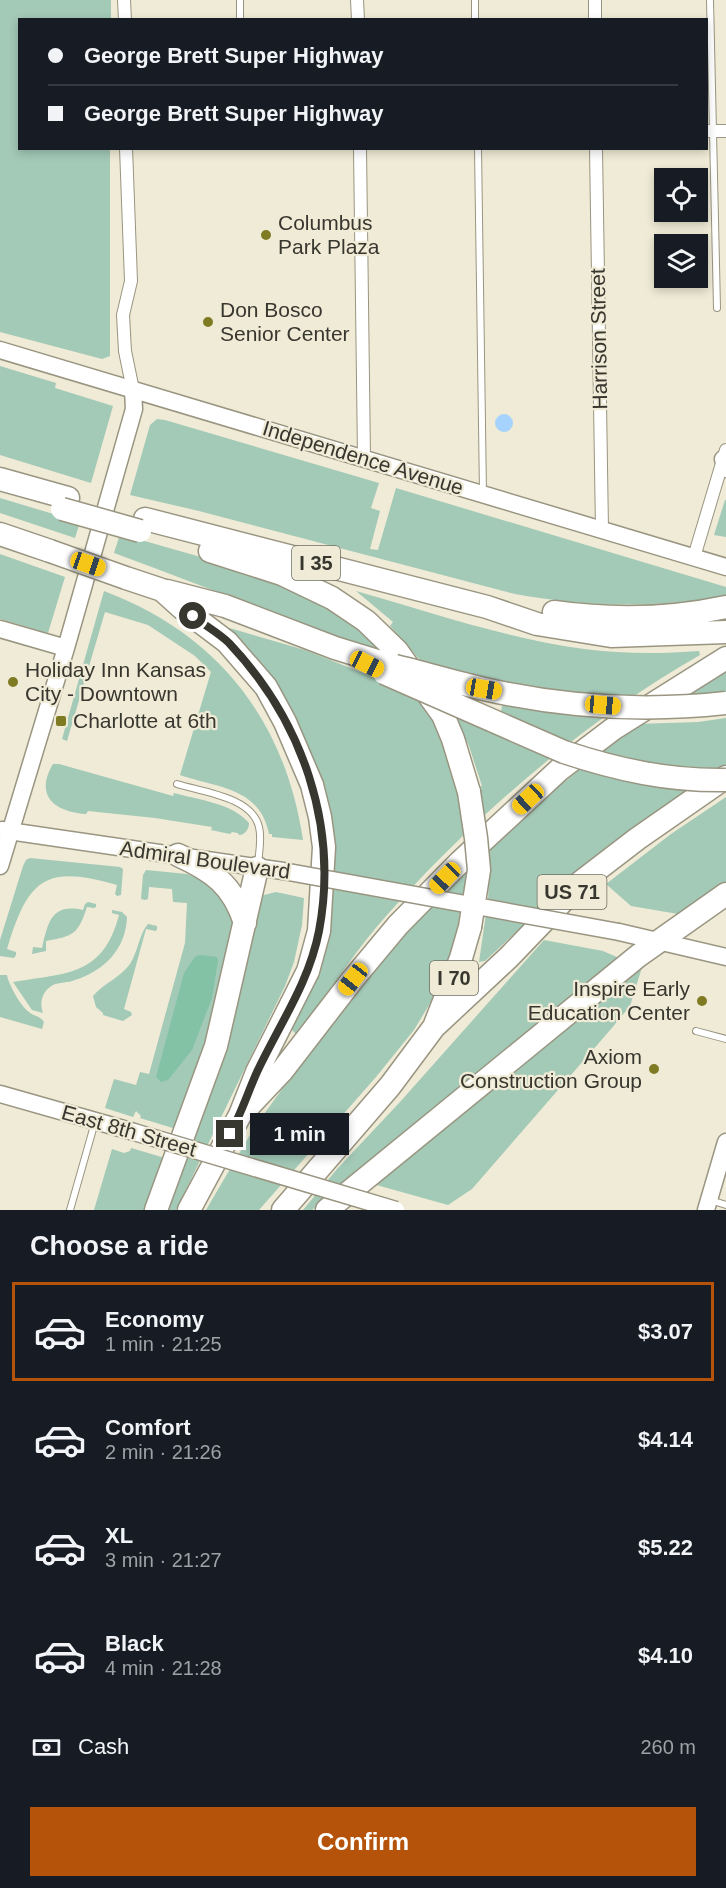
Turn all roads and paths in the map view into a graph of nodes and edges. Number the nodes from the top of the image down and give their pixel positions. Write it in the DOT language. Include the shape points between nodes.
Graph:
graph roads {
  1 [pos="124,0"];
  2 [pos="240,0"];
  3 [pos="357,0"];
  4 [pos="475,0"];
  5 [pos="595,0"];
  6 [pos="710,0"];
  7 [pos="125,18"];
  8 [pos="240,18"];
  9 [pos="358,18"];
  10 [pos="475,18"];
  11 [pos="595,18"];
  12 [pos="709,131"];
  13 [pos="726,131"];
  14 [pos="126,150"];
  15 [pos="360,150"];
  16 [pos="477,150"];
  17 [pos="596,150"];
  18 [pos="717,308"];
  19 [pos="0,350"];
  20 [pos="134,390"];
  21 [pos="363,458"];
  22 [pos="725,459"];
  23 [pos="1,482"];
  24 [pos="483,494"];
  25 [pos="142,525"];
  26 [pos="602,530"];
  27 [pos="0,534"];
  28 [pos="694,557"];
  29 [pos="726,567"];
  30 [pos="162,590"];
  31 [pos="487,607"];
  32 [pos="726,607"];
  33 [pos="0,629"];
  34 [pos="726,632"];
  35 [pos="66,648"];
  36 [pos="726,658"];
  37 [pos="386,668"];
  38 [pos="726,703"];
  39 [pos="726,778"];
  40 [pos="177,784"];
  41 [pos="5,831"];
  42 [pos="178,855"];
  43 [pos="0,866"];
  44 [pos="257,868"];
  45 [pos="726,894"];
  46 [pos="245,923"];
  47 [pos="661,940"];
  48 [pos="726,957"];
  49 [pos="434,1027"];
  50 [pos="696,1031"];
  51 [pos="726,1039"];
  52 [pos="0,1094"];
  53 [pos="240,1115"];
  54 [pos="95,1121"];
  55 [pos="726,1142"];
  56 [pos="708,1205"];
  57 [pos="726,1205"];
  58 [pos="70,1210"];
  59 [pos="156,1210"];
  60 [pos="189,1210"];
  61 [pos="283,1210"];
  62 [pos="327,1210"];
  63 [pos="396,1210"];
  1 -- 7 [label="street"];
  2 -- 8 [label="lane"];
  3 -- 9 [label="street"];
  4 -- 10 [label="lane"];
  5 -- 11 [label="street"];
  6 -- 12 [label="lane"];
  12 -- 13 [label="street"];
  12 -- 18 [label="lane"];
  14 -- 20 [label="street" via="131,281 123,315 125,351"];
  15 -- 21 [label="street"];
  16 -- 24 [label="lane"];
  17 -- 26 [label="street, Harrison Street"];
  19 -- 20 [label="street, Independence Avenue"];
  20 -- 21 [label="street, Independence Avenue"];
  20 -- 35 [label="street" via="134,409"];
  21 -- 24 [label="street, Independence Avenue"];
  22 -- 28 [label="street"];
  23 -- 25 [label="highway, I 70, bridge"];
  24 -- 26 [label="street, Independence Avenue"];
  25 -- 31 [label="highway, I 35"];
  25 -- 49 [label="highway, I 70, bridge" via="282,574 332,598 366,621 397,651 442,716 469,792 479,870 470,927"];
  26 -- 28 [label="street, Independence Avenue"];
  27 -- 30 [label="highway, bridge"];
  28 -- 29 [label="street, Independence Avenue"];
  30 -- 37 [label="highway" via="225,606"];
  30 -- 53 [label="highway" via="227,642 266,687 303,760 320,816 324,847 319,931 308,970"];
  31 -- 32 [label="highway" via="582,616 651,617"];
  31 -- 34 [label="highway, I 35" via="537,624 611,636"];
  33 -- 35 [label="street"];
  35 -- 41 [label="street"];
  36 -- 53 [label="highway" via="613,729 559,770 460,862 398,925 282,1071"];
  37 -- 38 [label="highway, bridge" via="556,702 671,708"];
  37 -- 39 [label="highway, bridge" via="564,752 594,762 650,776"];
  39 -- 49 [label="highway, US 71" via="581,882"];
  40 -- 44 [label="lane" via="240,802 249,809 260,828"];
  41 -- 42 [label="street, Admiral Boulevard"];
  41 -- 43 [label="street"];
  42 -- 44 [label="street, Admiral Boulevard"];
  42 -- 46 [label="highway" via="206,868 226,886"];
  44 -- 46 [label="highway"];
  44 -- 47 [label="street, Admiral Boulevard, bridge"];
  45 -- 47 [label="highway"];
  46 -- 59 [label="highway" via="216,1047"];
  47 -- 48 [label="street, Admiral Boulevard"];
  47 -- 62 [label="highway"];
  49 -- 61 [label="highway, I 70" via="390,1086"];
  50 -- 51 [label="lane"];
  52 -- 54 [label="street, East 8th Street"];
  53 -- 60 [label="highway"];
  54 -- 58 [label="lane"];
  54 -- 63 [label="street, East 8th Street, bridge"];
  55 -- 56 [label="street"];
  56 -- 57 [label="lane"];
}
